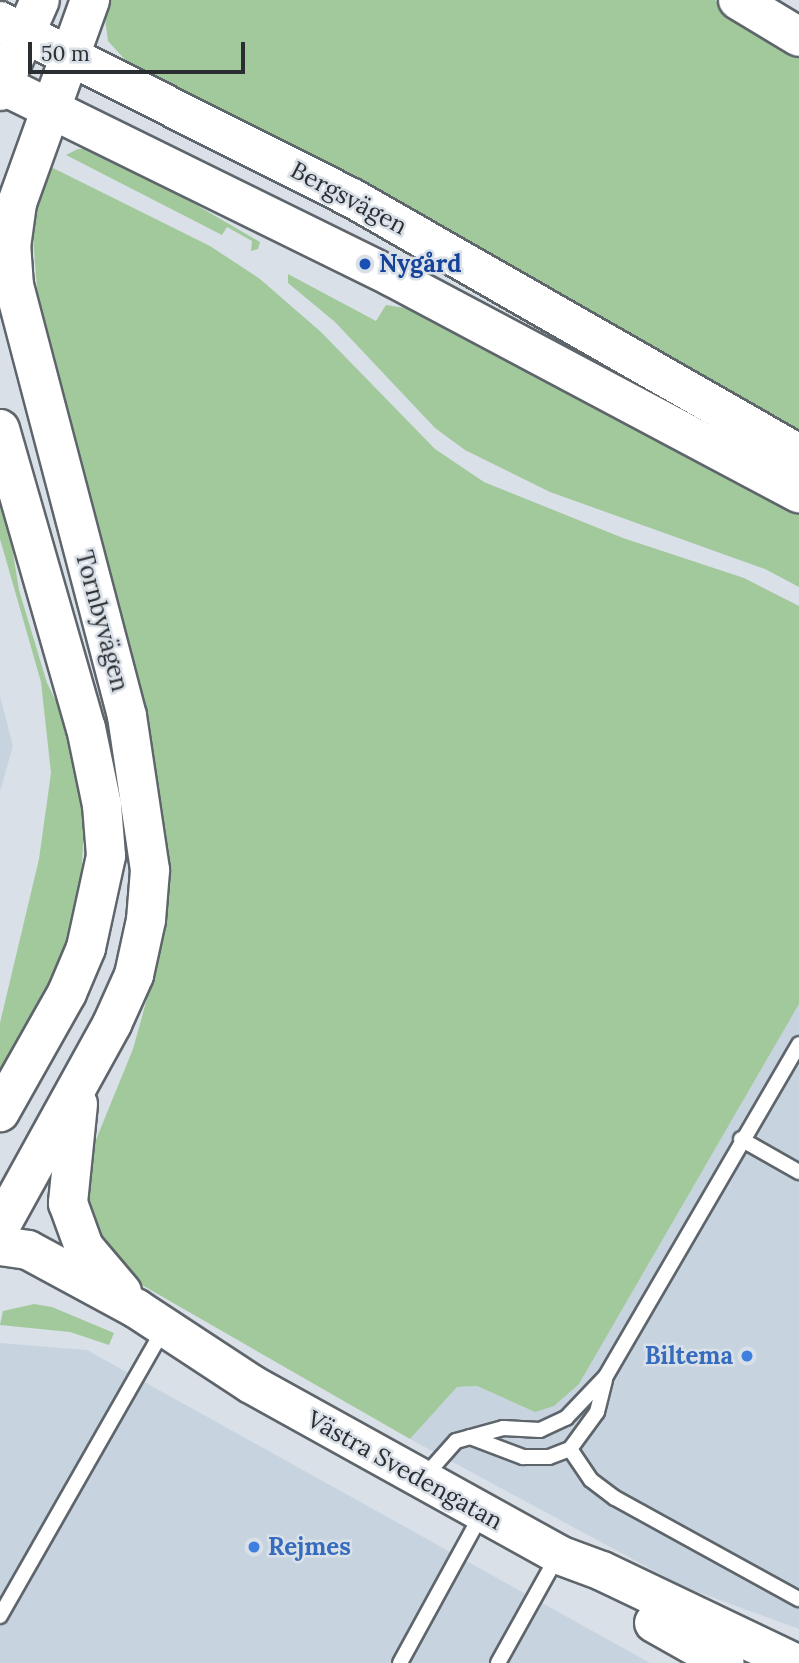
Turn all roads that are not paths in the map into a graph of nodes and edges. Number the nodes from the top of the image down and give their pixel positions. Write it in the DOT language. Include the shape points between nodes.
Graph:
graph roads {
  1 [pos="90,0"];
  2 [pos="738,0"];
  3 [pos="22,18"];
  4 [pos="799,37"];
  5 [pos="71,55"];
  6 [pos="1,87"];
  7 [pos="52,109"];
  8 [pos="0,429"];
  9 [pos="799,454"];
  10 [pos="799,493"];
  11 [pos="799,1044"];
  12 [pos="80,1084"];
  13 [pos="0,1112"];
  14 [pos="741,1139"];
  15 [pos="799,1172"];
  16 [pos="0,1227"];
  17 [pos="0,1246"];
  18 [pos="0,1256"];
  19 [pos="152,1327"];
  20 [pos="606,1376"];
  21 [pos="470,1437"];
  22 [pos="570,1448"];
  23 [pos="424,1478"];
  24 [pos="482,1513"];
  25 [pos="559,1555"];
  26 [pos="799,1599"];
  27 [pos="0,1616"];
  28 [pos="400,1663"];
  29 [pos="498,1663"];
  30 [pos="725,1663"];
  31 [pos="795,1663"];
  1 -- 5 [label="main road, Tornbyvägen"];
  2 -- 4 [label="main road"];
  3 -- 5 [label="main road, Bergsvägen"];
  3 -- 6 [label="main road"];
  5 -- 7 [label="main road, Tornbyvägen"];
  5 -- 9 [label="main road, Bergsvägen" via="352,198"];
  6 -- 7 [label="main road, Bergsvägen"];
  7 -- 10 [label="main road, Bergsvägen" via="392,277"];
  7 -- 12 [label="main road, Tornbyvägen" via="17,203 11,247 13,286 127,716 150,870 146,920 134,975"];
  8 -- 13 [label="main road, Tornbyvägen" via="86,728 102,805 106,856 100,899 77,970"];
  11 -- 14 [label="lane"];
  12 -- 16 [label="main road, Tornbyvägen"];
  12 -- 19 [label="main road" via="68,1203 84,1247"];
  14 -- 15 [label="lane"];
  14 -- 20 [label="lane"];
  17 -- 19 [label="main road, Västra Svedengatan" via="28,1250"];
  18 -- 19 [label="main road, Västra Svedengatan" via="15,1273"];
  19 -- 23 [label="main road, Västra Svedengatan"];
  19 -- 27 [label="lane"];
  20 -- 21 [label="lane" via="566,1418 540,1430 503,1427"];
  20 -- 22 [label="lane" via="597,1412"];
  21 -- 22 [label="lane" via="523,1457 549,1457"];
  21 -- 23 [label="lane" via="445,1448"];
  22 -- 26 [label="lane" via="591,1480 615,1498"];
  23 -- 24 [label="main road, Västra Svedengatan"];
  24 -- 25 [label="main road, Västra Svedengatan"];
  24 -- 28 [label="lane"];
  25 -- 29 [label="lane"];
  25 -- 30 [label="main road, Västra Svedengatan" via="593,1588"];
  25 -- 31 [label="main road, Västra Svedengatan"];
}
